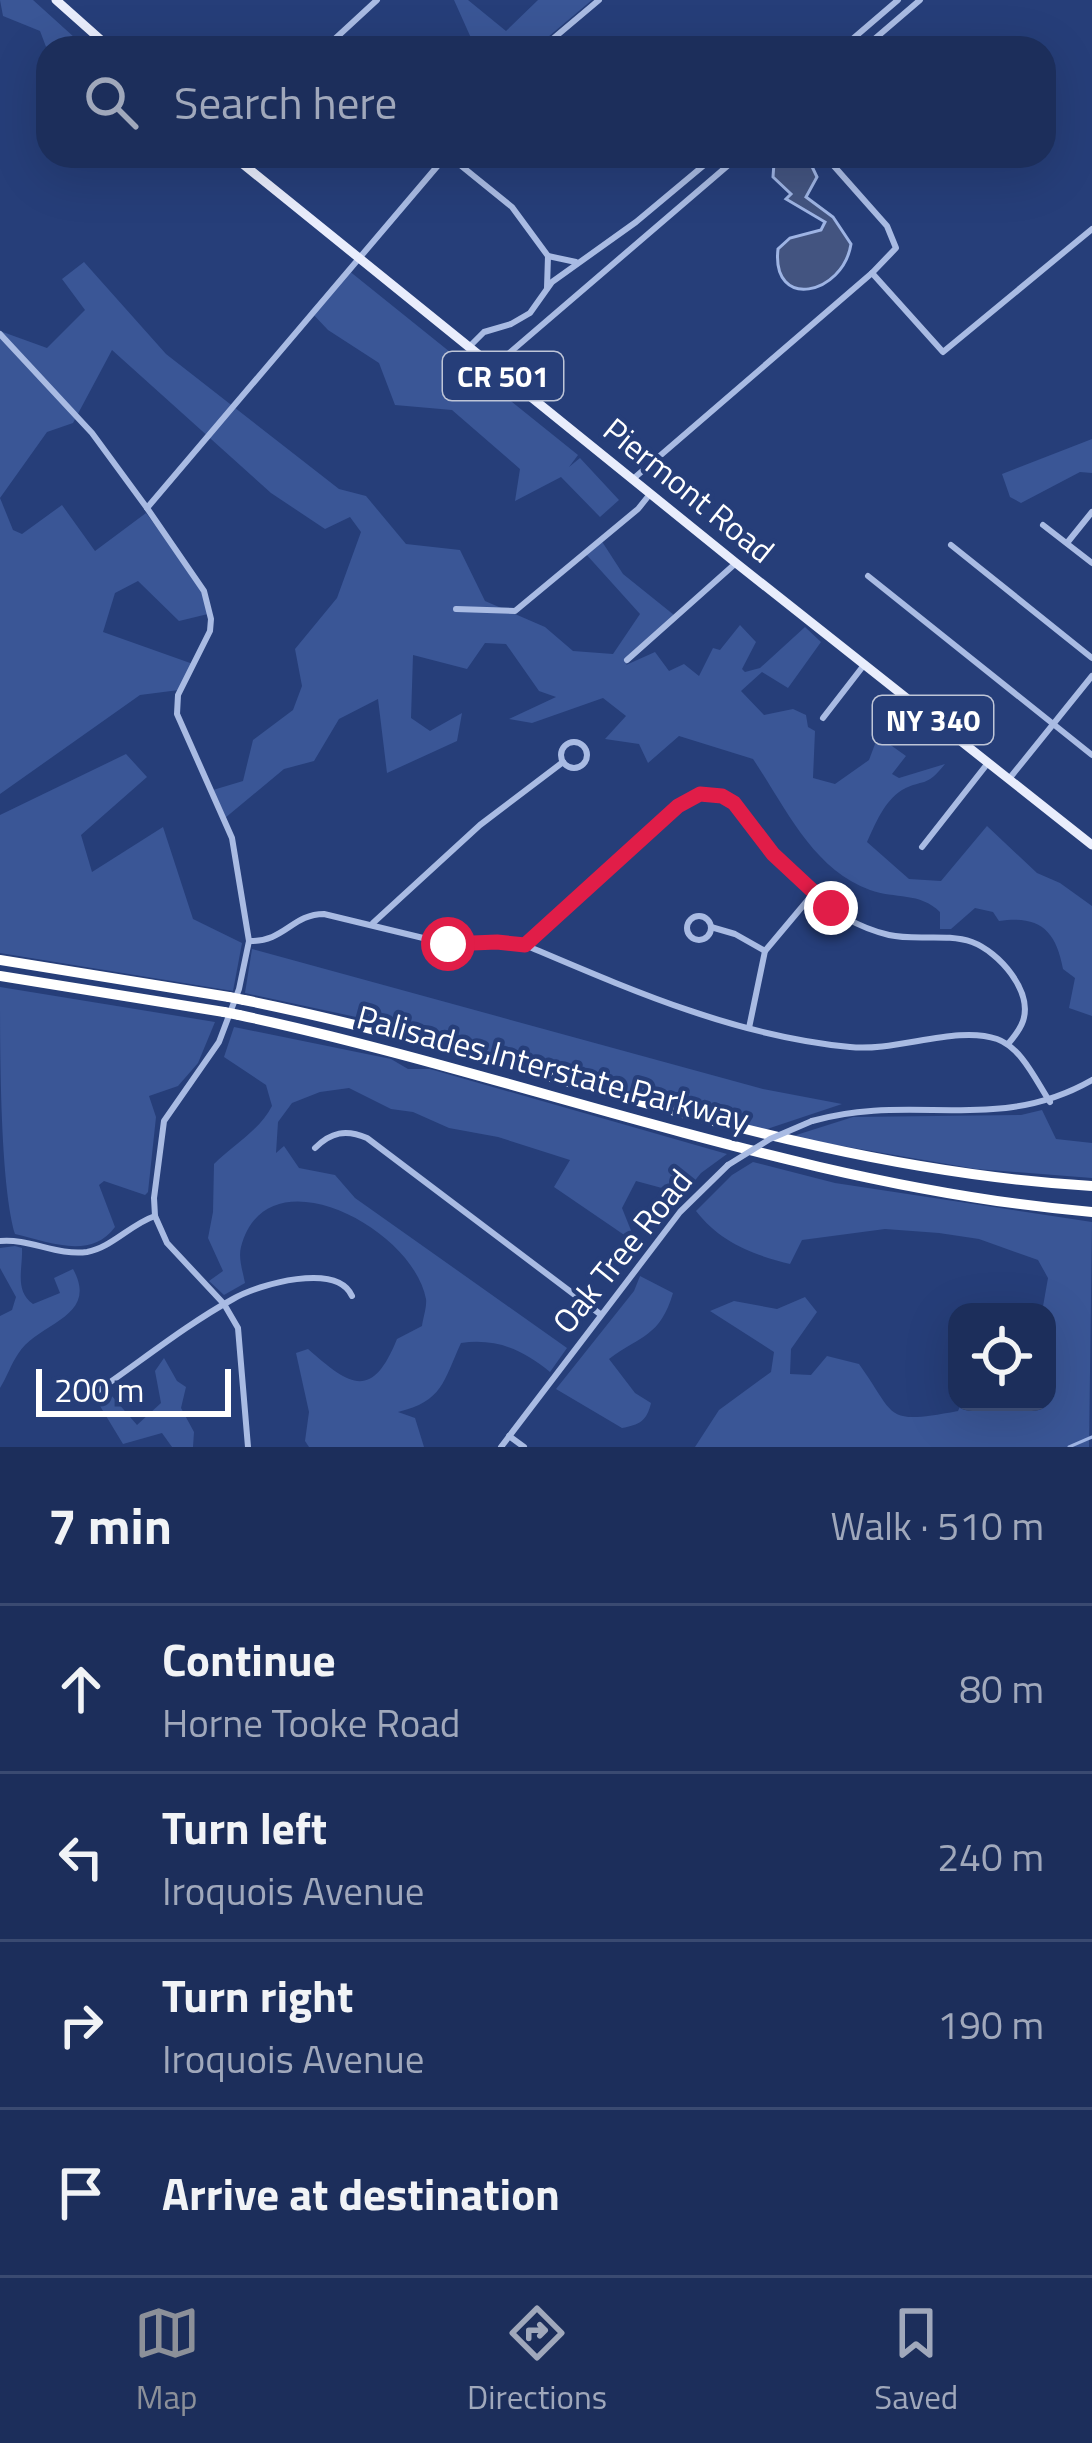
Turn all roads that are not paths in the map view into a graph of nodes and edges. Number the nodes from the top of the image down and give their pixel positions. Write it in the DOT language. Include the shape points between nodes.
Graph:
graph roads {
  1 [pos="56,0"];
  2 [pos="377,0"];
  3 [pos="599,0"];
  4 [pos="898,0"];
  5 [pos="920,0"];
  6 [pos="96,36"];
  7 [pos="338,36"];
  8 [pos="556,36"];
  9 [pos="856,36"];
  10 [pos="878,36"];
  11 [pos="247,168"];
  12 [pos="438,168"];
  13 [pos="463,168"];
  14 [pos="700,168"];
  15 [pos="725,168"];
  16 [pos="836,168"];
  17 [pos="1092,229"];
  18 [pos="548,256"];
  19 [pos="358,260"];
  20 [pos="581,263"];
  21 [pos="872,273"];
  22 [pos="547,289"];
  23 [pos="0,334"];
  24 [pos="468,347"];
  25 [pos="493,368"];
  26 [pos="633,479"];
  27 [pos="650,494"];
  28 [pos="146,508"];
  29 [pos="1092,512"];
  30 [pos="1043,525"];
  31 [pos="1067,543"];
  32 [pos="951,545"];
  33 [pos="736,563"];
  34 [pos="1092,563"];
  35 [pos="868,576"];
  36 [pos="775,594"];
  37 [pos="456,610"];
  38 [pos="1092,658"];
  39 [pos="628,660"];
  40 [pos="864,665"];
  41 [pos="1092,676"];
  42 [pos="823,718"];
  43 [pos="1054,724"];
  44 [pos="1092,755"];
  45 [pos="563,762"];
  46 [pos="988,763"];
  47 [pos="1009,779"];
  48 [pos="1092,845"];
  49 [pos="922,848"];
  50 [pos="812,895"];
  51 [pos="373,923"];
  52 [pos="711,927"];
  53 [pos="249,941"];
  54 [pos="525,945"];
  55 [pos="765,951"];
  56 [pos="0,961"];
  57 [pos="0,976"];
  58 [pos="749,1029"];
  59 [pos="1008,1044"];
  60 [pos="1092,1080"];
  61 [pos="1049,1102"];
  62 [pos="315,1148"];
  63 [pos="1092,1186"];
  64 [pos="1092,1212"];
  65 [pos="155,1216"];
  66 [pos="0,1241"];
  67 [pos="352,1296"];
  68 [pos="224,1304"];
  69 [pos="600,1314"];
  70 [pos="93,1394"];
  71 [pos="509,1436"];
  72 [pos="248,1447"];
  73 [pos="501,1447"];
  74 [pos="524,1447"];
  1 -- 6 [label="main road"];
  2 -- 7 [label="street"];
  3 -- 8 [label="street"];
  4 -- 9 [label="street"];
  5 -- 10 [label="street"];
  11 -- 19 [label="main road, Piermont Road / CR 501"];
  12 -- 19 [label="street"];
  13 -- 18 [label="street" via="512,207"];
  14 -- 20 [label="street"];
  15 -- 25 [label="street"];
  16 -- 21 [label="street" via="887,226 896,248"];
  17 -- 21 [label="street" via="943,352"];
  18 -- 20 [label="street"];
  18 -- 22 [label="street"];
  19 -- 24 [label="main road, Piermont Road / CR 501"];
  19 -- 28 [label="street"];
  20 -- 22 [label="street"];
  21 -- 26 [label="street"];
  22 -- 24 [label="street" via="530,313"];
  23 -- 28 [label="street" via="92,433"];
  24 -- 25 [label="main road, Piermont Road / CR 501"];
  25 -- 26 [label="main road, Piermont Road / CR 501"];
  26 -- 27 [label="main road, Piermont Road / CR 501"];
  27 -- 33 [label="main road, Piermont Road / CR 501"];
  27 -- 37 [label="street" via="515,611"];
  28 -- 53 [label="street" via="203,589 211,619 176,705 232,838"];
  29 -- 31 [label="street"];
  30 -- 31 [label="street"];
  31 -- 34 [label="street"];
  32 -- 38 [label="street"];
  33 -- 36 [label="main road, Piermont Road / CR 501"];
  33 -- 39 [label="street"];
  35 -- 43 [label="street"];
  36 -- 40 [label="main road, NY 340"];
  40 -- 42 [label="street"];
  40 -- 46 [label="main road, NY 340"];
  41 -- 43 [label="street"];
  43 -- 44 [label="street"];
  43 -- 47 [label="street"];
  45 -- 45 [label="street" via="578,767 585,749 568,744"];
  45 -- 51 [label="street"];
  46 -- 47 [label="main road, NY 340"];
  46 -- 49 [label="street"];
  47 -- 48 [label="main road, NY 340"];
  50 -- 54 [label="street" via="734,803 700,794"];
  50 -- 55 [label="street"];
  50 -- 59 [label="street" via="872,930 956,938 986,950 1025,1006"];
  51 -- 53 [label="street" via="308,914 281,936"];
  51 -- 54 [label="street" via="448,944"];
  52 -- 52 [label="street" via="699,916 686,928 701,940"];
  52 -- 55 [label="street"];
  53 -- 65 [label="street" via="219,1042 164,1121"];
  54 -- 58 [label="street"];
  55 -- 58 [label="street"];
  56 -- 63 [label="highway, Palisades Interstate Parkway, bridge" via="229,997 419,1040 819,1150"];
  57 -- 64 [label="highway, Palisades Interstate Parkway, bridge" via="224,1012 422,1057 823,1168"];
  58 -- 59 [label="street" via="856,1048 969,1036"];
  59 -- 61 [label="street"];
  60 -- 61 [label="street, Oak Tree Road"];
  61 -- 69 [label="street, Oak Tree Road, bridge" via="1005,1111 875,1110 770,1138 684,1207"];
  62 -- 69 [label="street" via="344,1132 367,1138"];
  65 -- 66 [label="street" via="86,1252"];
  65 -- 68 [label="street" via="179,1259"];
  67 -- 68 [label="street" via="341,1280 310,1277"];
  68 -- 70 [label="street"];
  68 -- 72 [label="street" via="241,1343"];
  69 -- 71 [label="street, Oak Tree Road"];
  71 -- 73 [label="street, Oak Tree Road"];
  71 -- 74 [label="street"];
}
